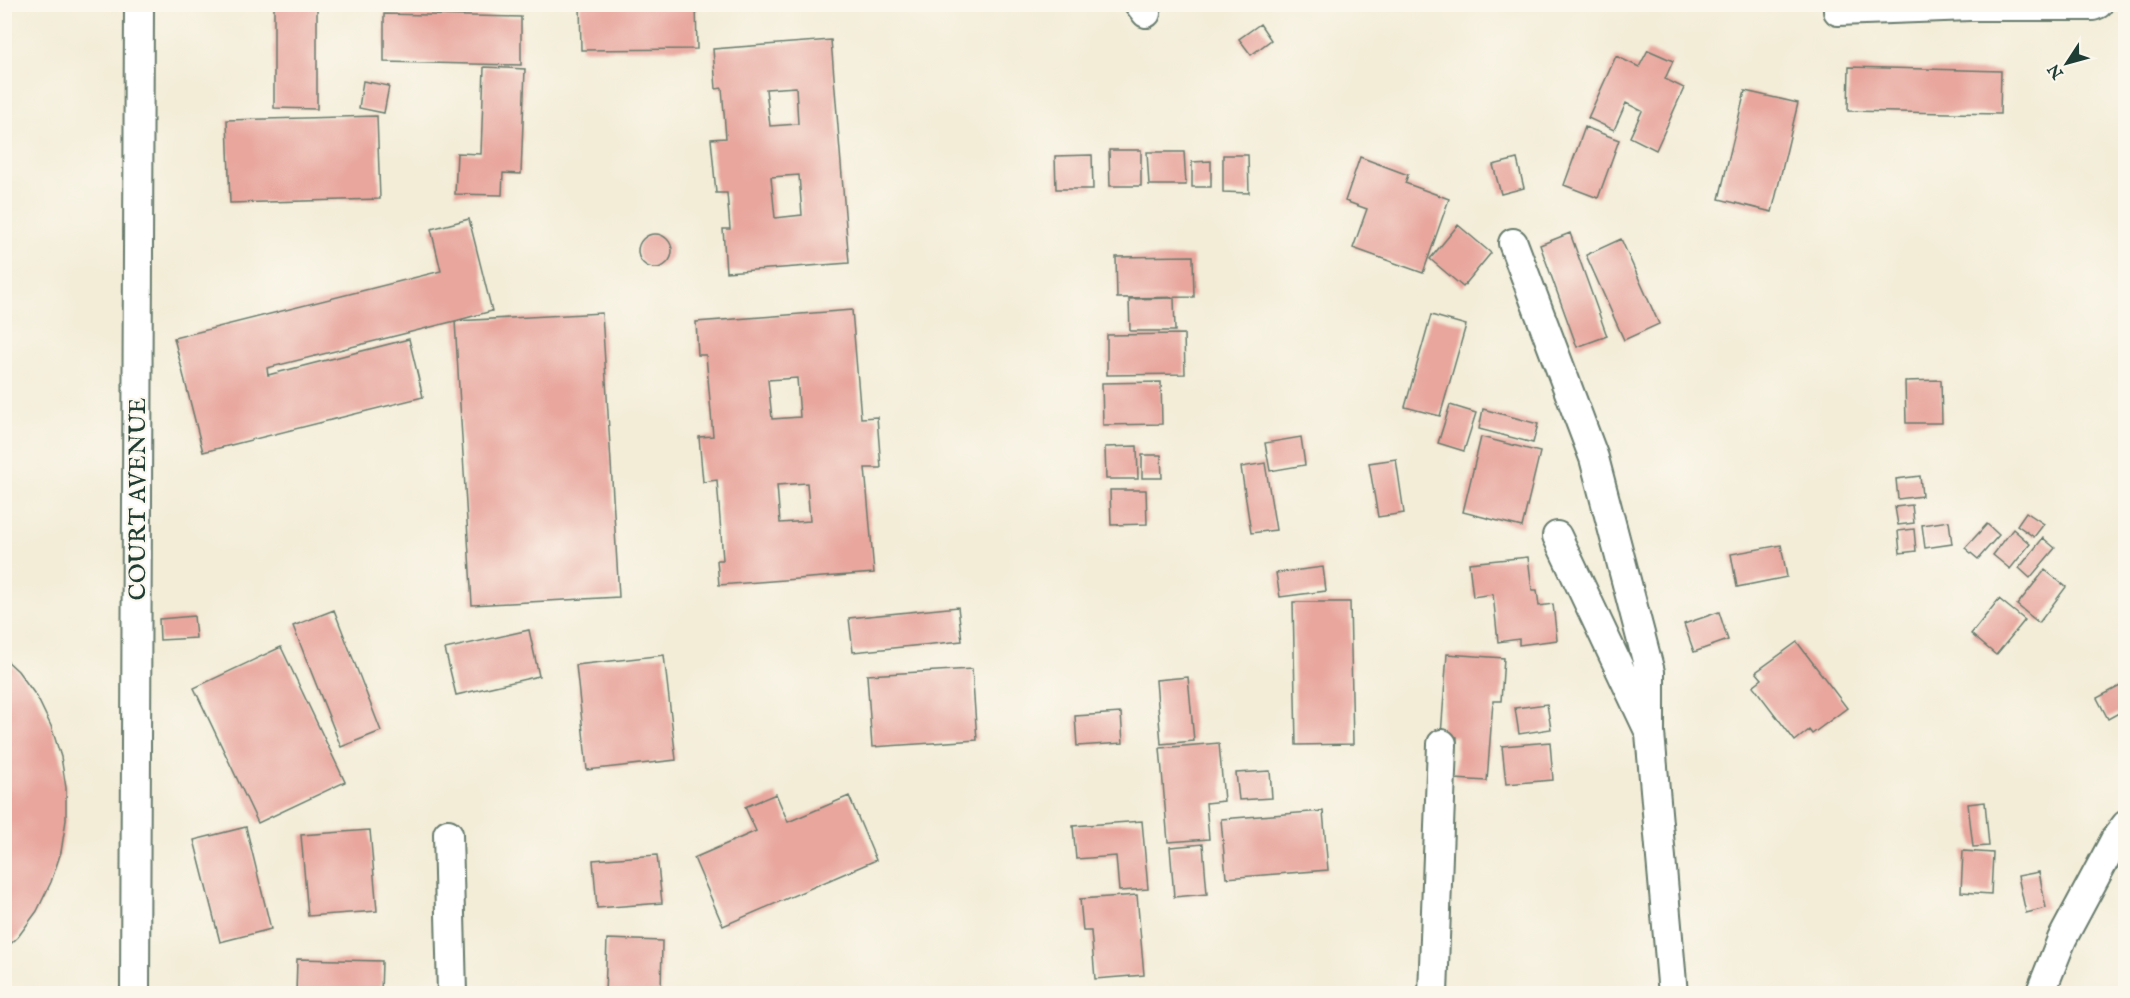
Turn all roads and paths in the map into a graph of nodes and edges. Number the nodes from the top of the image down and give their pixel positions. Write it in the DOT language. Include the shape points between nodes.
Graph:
graph roads {
  1 [pos="139,4"];
  2 [pos="2098,4"];
  3 [pos="1838,11"];
  4 [pos="1513,243"];
  5 [pos="1557,536"];
  6 [pos="1650,733"];
  7 [pos="1442,744"];
  8 [pos="2126,825"];
  9 [pos="448,834"];
  10 [pos="135,993"];
  11 [pos="452,993"];
  12 [pos="1433,993"];
  13 [pos="1673,993"];
  14 [pos="2040,993"];
  1 -- 10 [label="street, COURT AVENUE"];
  2 -- 3 [label="street"];
  4 -- 6 [label="street" via="1594,458 1650,672"];
  5 -- 6 [label="street"];
  6 -- 13 [label="street"];
  7 -- 12 [label="street"];
  8 -- 14 [label="street" via="2062,939"];
  9 -- 11 [label="street"];
}
